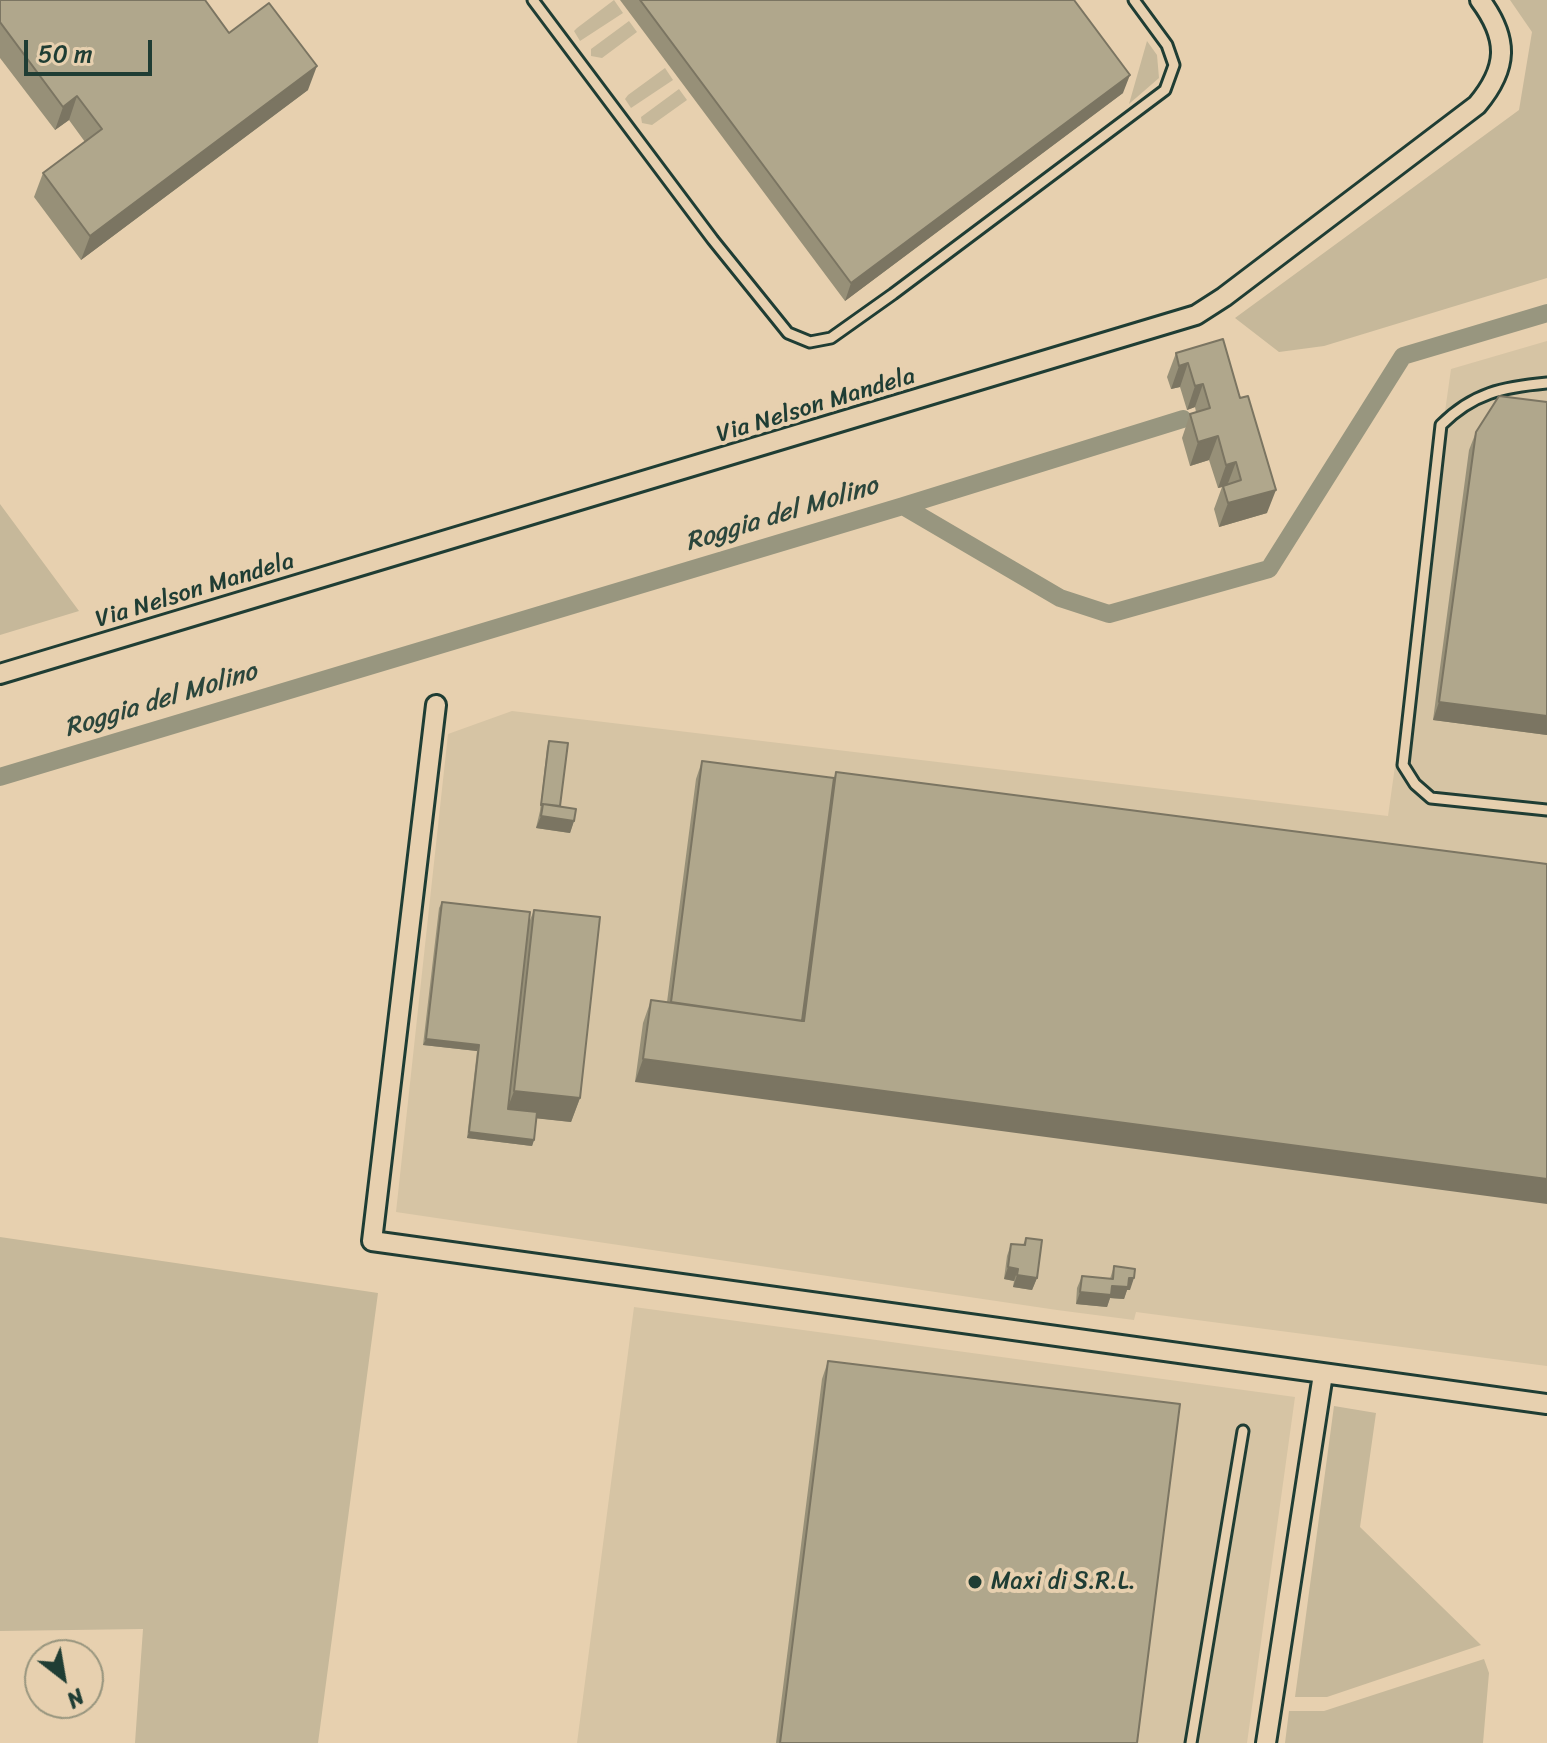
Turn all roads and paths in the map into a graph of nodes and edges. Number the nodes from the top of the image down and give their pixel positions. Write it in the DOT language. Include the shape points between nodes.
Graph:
graph roads {
  1 [pos="533,0"];
  2 [pos="1134,0"];
  3 [pos="1480,0"];
  4 [pos="1547,383"];
  5 [pos="0,674"];
  6 [pos="436,705"];
  7 [pos="1547,810"];
  8 [pos="1323,1374"];
  9 [pos="1547,1404"];
  10 [pos="1243,1431"];
  11 [pos="1191,1743"];
  12 [pos="1266,1743"];
  1 -- 2 [label="lane" via="788,333 810,342 831,338 893,294 1165,90 1174,65 1167,45"];
  3 -- 5 [label="street, Via Nelson Mandela" via="1496,22 1501,47 1498,76 1477,105 1196,315"];
  4 -- 7 [label="lane" via="1484,393 1441,425 1403,765 1431,798"];
  6 -- 8 [label="street" via="372,1241"];
  8 -- 9 [label="street"];
  8 -- 12 [label="street"];
  10 -- 11 [label="lane"];
}
